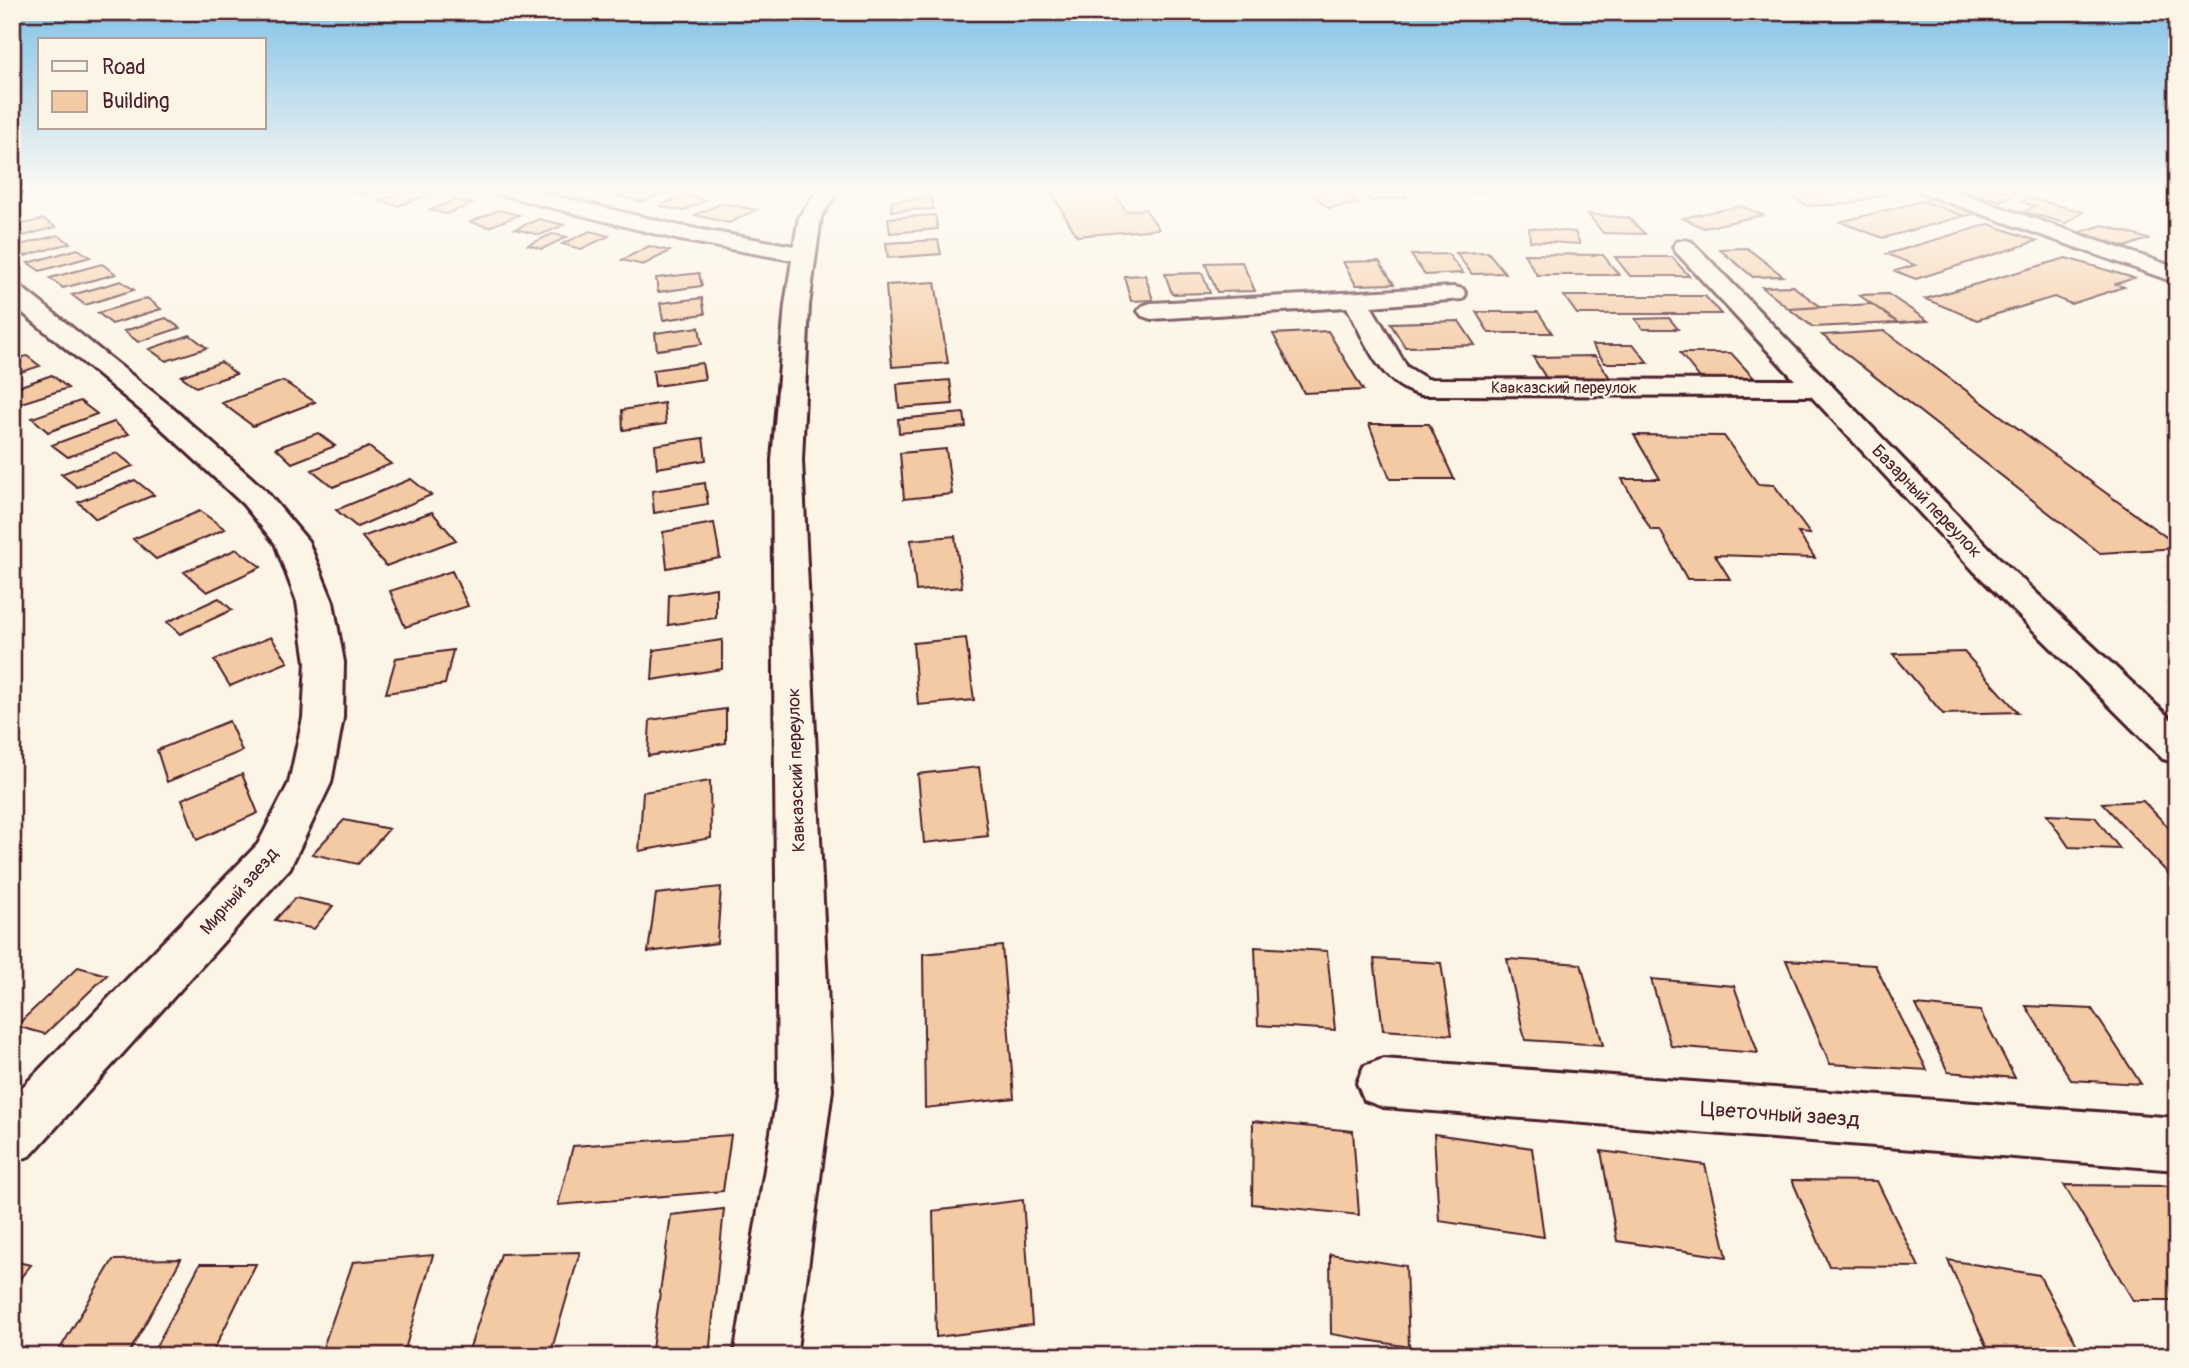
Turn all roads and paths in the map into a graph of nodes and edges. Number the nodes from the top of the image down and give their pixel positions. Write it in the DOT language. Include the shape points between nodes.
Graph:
graph roads {
  1 [pos="792,253"];
  2 [pos="1690,253"];
  3 [pos="2111,253"];
  4 [pos="804,255"];
  5 [pos="2177,276"];
  6 [pos="12,292"];
  7 [pos="1454,294"];
  8 [pos="1355,300"];
  9 [pos="1151,311"];
  10 [pos="1818,388"];
  11 [pos="2177,749"];
  12 [pos="1383,1083"];
  13 [pos="12,1137"];
  14 [pos="2177,1144"];
  15 [pos="765,1356"];
  1 -- 4 [label="street"];
  2 -- 10 [label="street, Базарный переулок"];
  3 -- 5 [label="street"];
  4 -- 15 [label="street, Кавказский переулок" via="787,460 805,1090"];
  6 -- 13 [label="street, Мирный заезд" via="159,411 254,497 291,541 315,602 326,662 323,718 310,783 274,856"];
  7 -- 8 [label="street"];
  8 -- 9 [label="street"];
  8 -- 10 [label="street, Кавказский переулок" via="1396,372 1421,387"];
  10 -- 11 [label="street, Базарный переулок" via="1986,564"];
  12 -- 14 [label="street, Цветочный заезд"];
}
